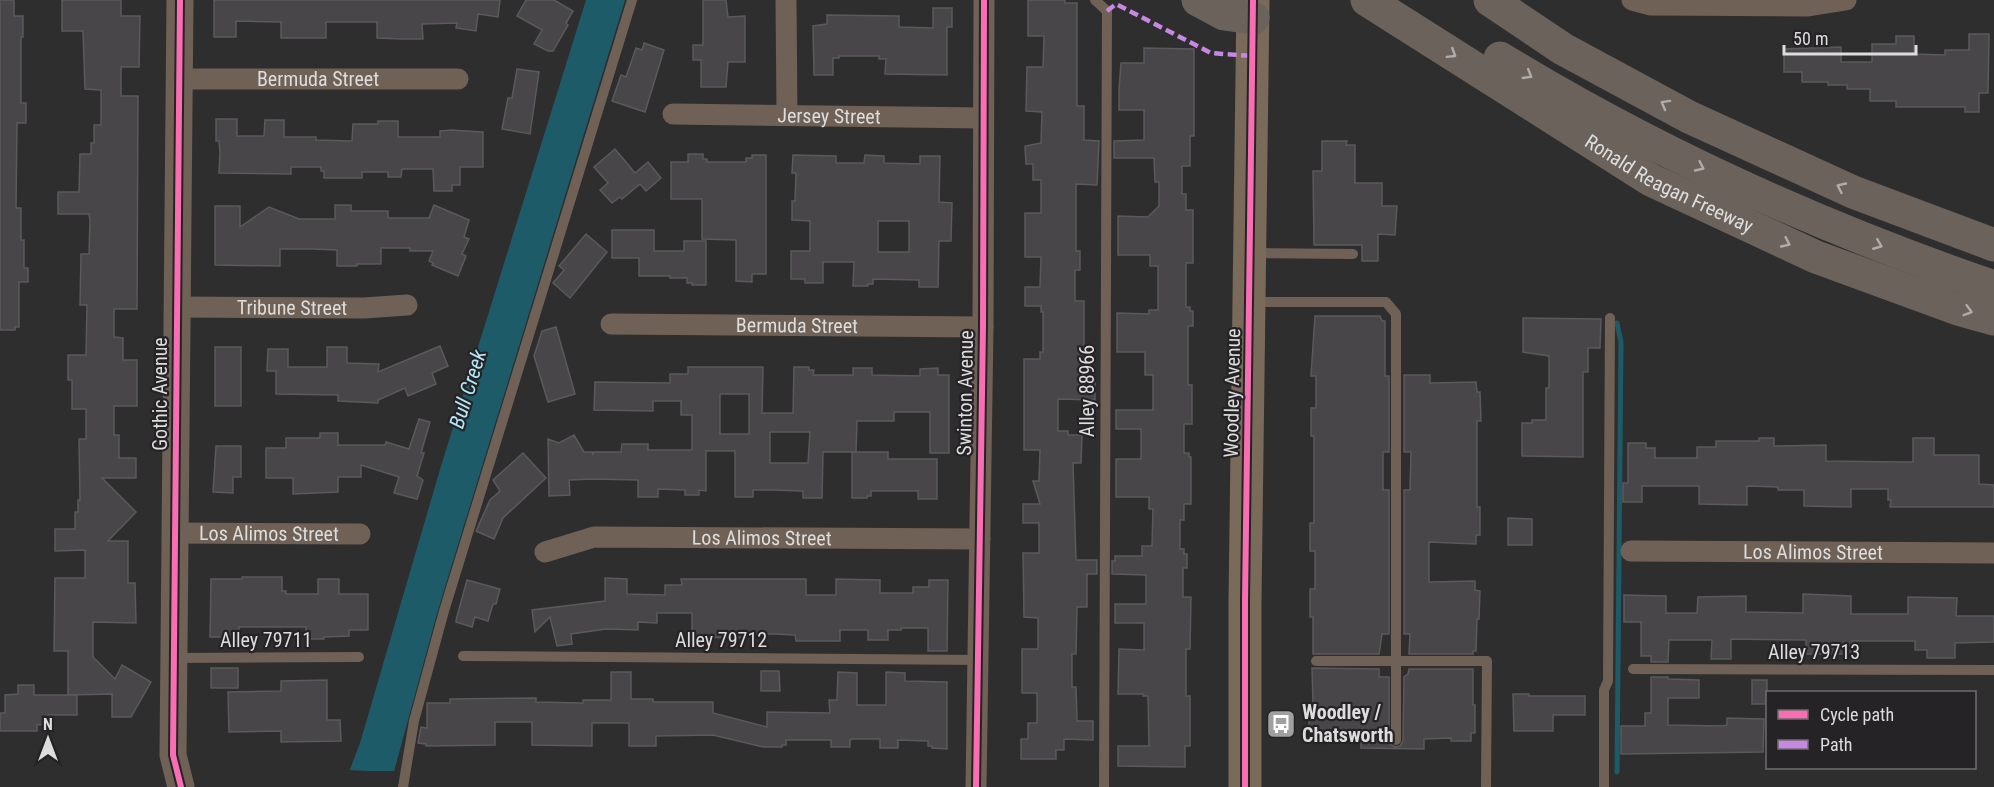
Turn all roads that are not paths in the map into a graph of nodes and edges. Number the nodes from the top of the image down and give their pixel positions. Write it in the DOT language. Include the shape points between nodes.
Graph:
graph roads {
  1 [pos="180,0"];
  2 [pos="632,0"];
  3 [pos="786,0"];
  4 [pos="984,0"];
  5 [pos="1095,0"];
  6 [pos="1198,0"];
  7 [pos="1367,0"];
  8 [pos="1407,0"];
  9 [pos="1490,0"];
  10 [pos="1632,0"];
  11 [pos="1846,0"];
  12 [pos="1253,9"];
  13 [pos="178,79"];
  14 [pos="458,79"];
  15 [pos="673,114"];
  16 [pos="787,116"];
  17 [pos="983,118"];
  18 [pos="1994,245"];
  19 [pos="1250,253"];
  20 [pos="1353,254"];
  21 [pos="1994,287"];
  22 [pos="1249,302"];
  23 [pos="407,305"];
  24 [pos="176,307"];
  25 [pos="1610,318"];
  26 [pos="1994,319"];
  27 [pos="611,324"];
  28 [pos="982,327"];
  29 [pos="176,533"];
  30 [pos="360,534"];
  31 [pos="980,539"];
  32 [pos="1631,551"];
  33 [pos="545,552"];
  34 [pos="1994,553"];
  35 [pos="463,656"];
  36 [pos="358,657"];
  37 [pos="174,658"];
  38 [pos="979,660"];
  39 [pos="1316,661"];
  40 [pos="1396,661"];
  41 [pos="1633,669"];
  42 [pos="1994,670"];
  43 [pos="1396,740"];
  44 [pos="181,787"];
  45 [pos="403,787"];
  46 [pos="976,787"];
  47 [pos="1104,787"];
  48 [pos="1245,787"];
  49 [pos="1486,787"];
  50 [pos="1604,787"];
  1 -- 13 [label="street, Gothic Avenue"];
  2 -- 45 [label="lane" via="444,611 414,721"];
  3 -- 16 [label="street"];
  4 -- 17 [label="street, Swinton Avenue"];
  5 -- 47 [label="lane, Alley 88966" via="1107,11"];
  6 -- 12 [label="highway" via="1224,14"];
  7 -- 26 [label="highway, Ronald Reagan Freeway, one-way" via="1651,180 1816,257"];
  8 -- 21 [label="highway, one-way" via="1581,107 1691,162 1795,212"];
  18 -- 9 [label="highway, one-way" via="1853,192 1689,117 1563,49"];
  10 -- 11 [label="street" via="1651,5 1808,6"];
  12 -- 19 [label="main road, Woodley Avenue"];
  13 -- 14 [label="street, Bermuda Street"];
  13 -- 24 [label="street, Gothic Avenue"];
  15 -- 16 [label="street, Jersey Street"];
  16 -- 17 [label="street, Jersey Street"];
  17 -- 28 [label="street, Swinton Avenue"];
  19 -- 20 [label="lane"];
  19 -- 22 [label="main road, Woodley Avenue"];
  22 -- 40 [label="lane" via="1386,302 1396,314"];
  22 -- 48 [label="main road, Woodley Avenue"];
  23 -- 24 [label="street, Tribune Street"];
  24 -- 29 [label="street, Gothic Avenue"];
  25 -- 50 [label="lane"];
  27 -- 28 [label="street, Bermuda Street"];
  28 -- 31 [label="street, Swinton Avenue"];
  29 -- 30 [label="street, Los Alimos Street"];
  29 -- 37 [label="street, Gothic Avenue"];
  31 -- 33 [label="street, Los Alimos Street" via="594,537"];
  31 -- 38 [label="street, Swinton Avenue"];
  32 -- 34 [label="street, Los Alimos Street"];
  35 -- 38 [label="lane, Alley 79712"];
  36 -- 37 [label="lane, Alley 79711"];
  37 -- 44 [label="street, Gothic Avenue" via="173,754"];
  38 -- 46 [label="street, Swinton Avenue"];
  39 -- 40 [label="lane"];
  40 -- 43 [label="lane"];
  40 -- 49 [label="lane" via="1486,661"];
  41 -- 42 [label="lane, Alley 79713"];
}
